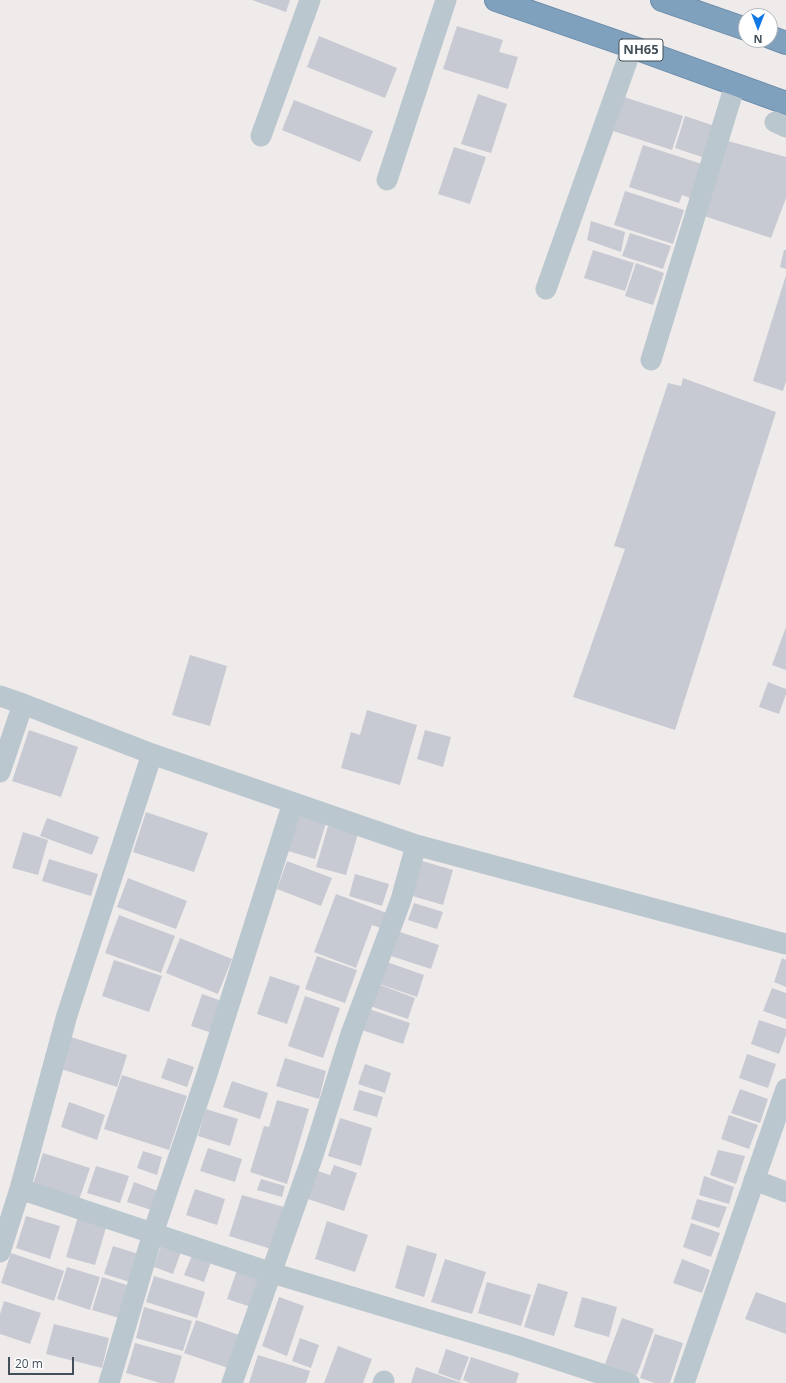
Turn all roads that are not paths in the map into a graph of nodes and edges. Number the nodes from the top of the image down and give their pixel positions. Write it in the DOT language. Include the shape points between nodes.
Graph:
graph roads {
  1 [pos="310,0"];
  2 [pos="446,0"];
  3 [pos="496,0"];
  4 [pos="662,0"];
  5 [pos="738,26"];
  6 [pos="632,47"];
  7 [pos="735,84"];
  8 [pos="786,103"];
  9 [pos="261,136"];
  10 [pos="387,180"];
  11 [pos="546,289"];
  12 [pos="651,360"];
  13 [pos="0,696"];
  14 [pos="23,704"];
  15 [pos="152,754"];
  16 [pos="0,772"];
  17 [pos="293,803"];
  18 [pos="416,845"];
  19 [pos="786,944"];
  20 [pos="786,1089"];
  21 [pos="754,1180"];
  22 [pos="20,1189"];
  23 [pos="786,1192"];
  24 [pos="153,1233"];
  25 [pos="0,1252"];
  26 [pos="272,1273"];
  27 [pos="109,1383"];
  28 [pos="232,1383"];
  29 [pos="629,1383"];
  30 [pos="684,1383"];
  1 -- 9 [label="street"];
  2 -- 10 [label="street"];
  3 -- 6 [label="highway, NH65"];
  4 -- 5 [label="highway"];
  6 -- 7 [label="highway, NH65"];
  6 -- 11 [label="street"];
  7 -- 8 [label="highway, NH65"];
  7 -- 12 [label="street"];
  13 -- 14 [label="street"];
  14 -- 15 [label="street"];
  14 -- 16 [label="street"];
  15 -- 17 [label="street"];
  15 -- 22 [label="street" via="67,1015"];
  17 -- 18 [label="street"];
  17 -- 24 [label="street" via="206,1077"];
  18 -- 19 [label="street"];
  18 -- 26 [label="street" via="401,900 351,1034"];
  20 -- 21 [label="street"];
  21 -- 23 [label="street"];
  21 -- 30 [label="street"];
  22 -- 24 [label="street"];
  22 -- 25 [label="street"];
  24 -- 26 [label="street"];
  24 -- 27 [label="street"];
  26 -- 28 [label="street"];
  26 -- 29 [label="street" via="516,1346"];
}
